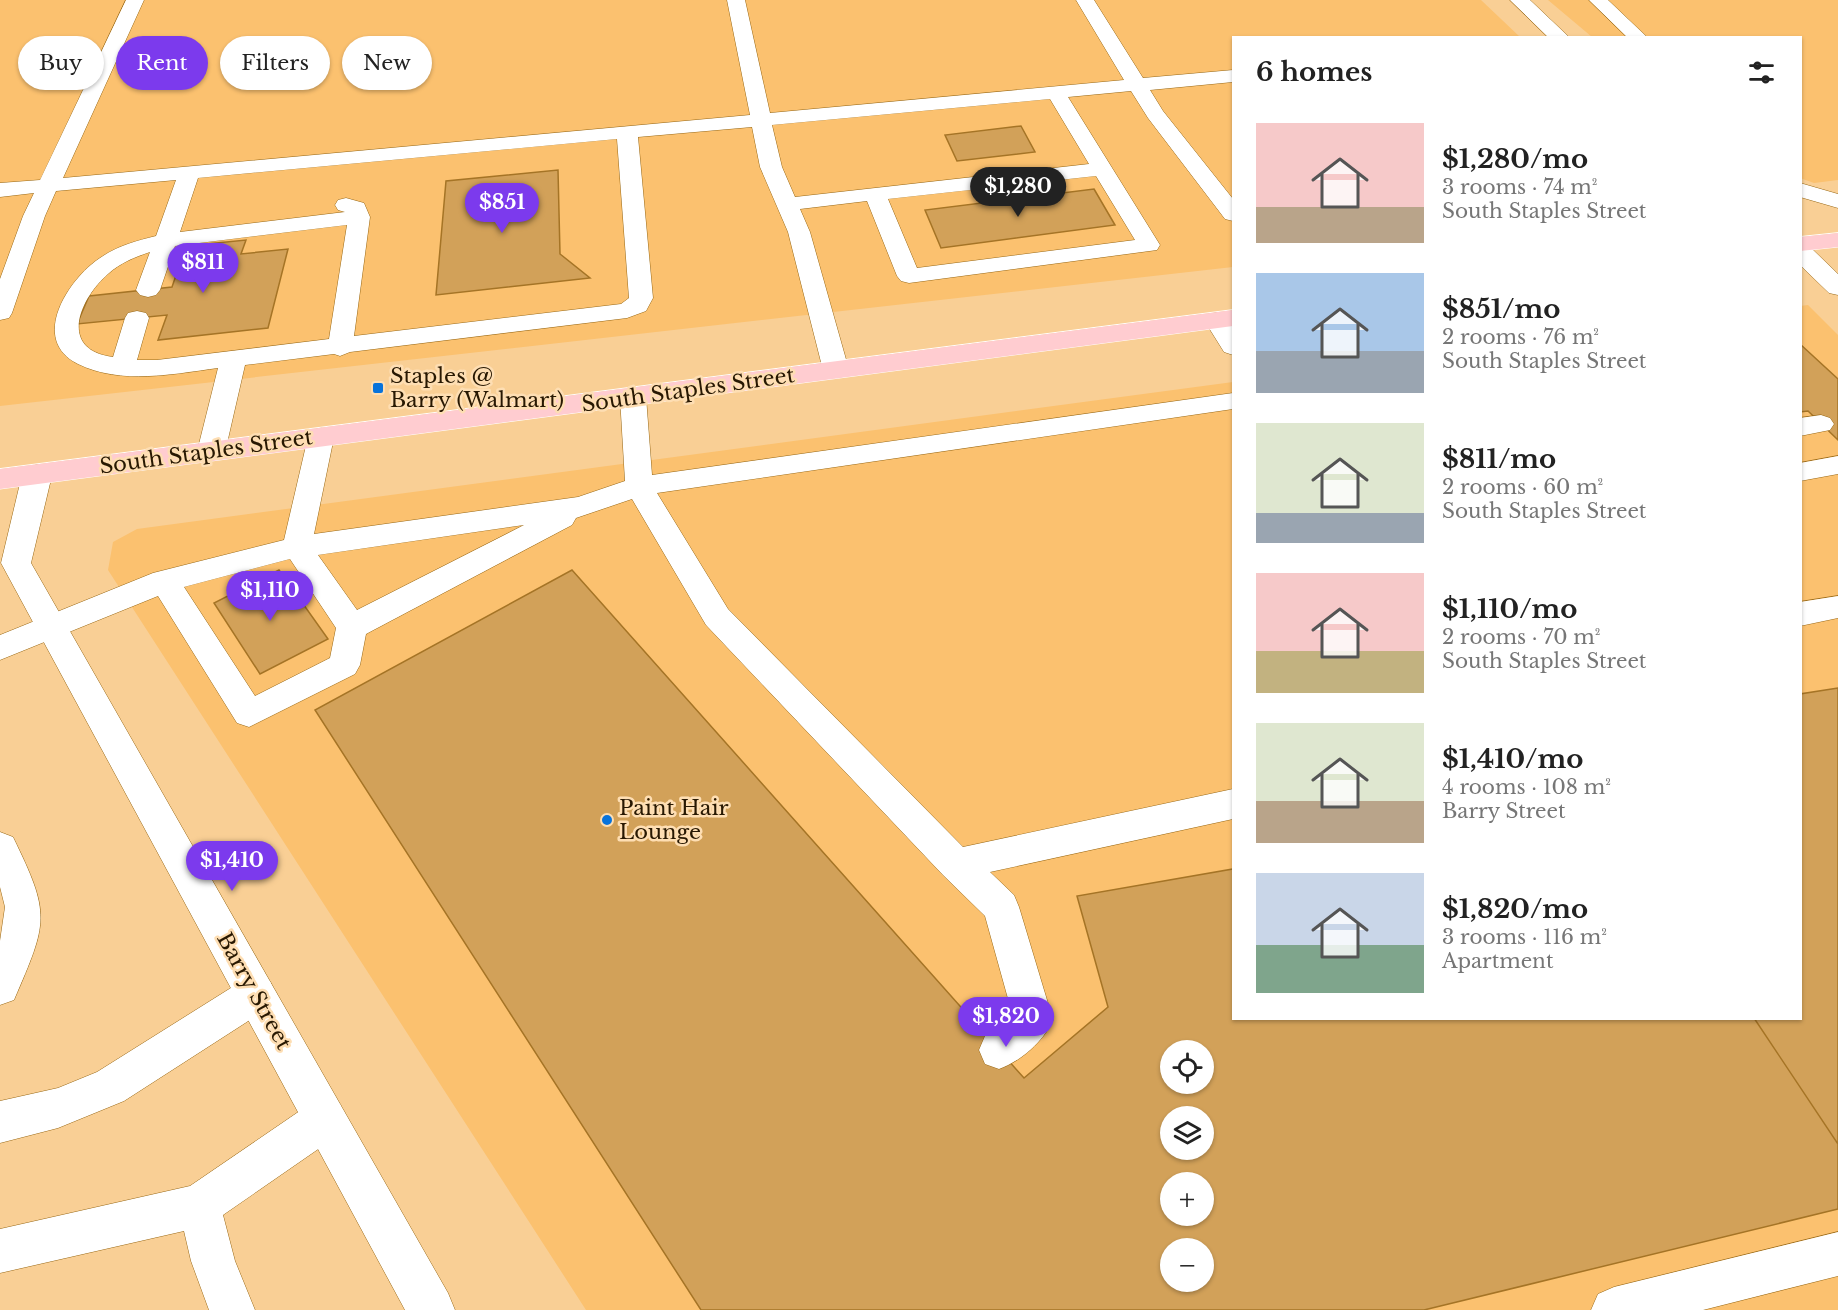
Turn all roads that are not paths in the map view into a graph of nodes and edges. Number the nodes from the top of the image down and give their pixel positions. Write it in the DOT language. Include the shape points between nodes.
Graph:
graph roads {
  1 [pos="135,0"];
  2 [pos="736,0"];
  3 [pos="1085,0"];
  4 [pos="1519,0"];
  5 [pos="1598,0"];
  6 [pos="1559,36"];
  7 [pos="1637,36"];
  8 [pos="1232,76"];
  9 [pos="1137,85"];
  10 [pos="1056,93"];
  11 [pos="762,120"];
  12 [pos="627,132"];
  13 [pos="1102,169"];
  14 [pos="189,173"];
  15 [pos="48,186"];
  16 [pos="0,190"];
  17 [pos="1802,191"];
  18 [pos="875,194"];
  19 [pos="1838,201"];
  20 [pos="788,204"];
  21 [pos="1232,213"];
  22 [pos="1079,230"];
  23 [pos="169,232"];
  24 [pos="1031,236"];
  25 [pos="1838,240"];
  26 [pos="979,243"];
  27 [pos="1802,244"];
  28 [pos="1091,252"];
  29 [pos="1802,253"];
  30 [pos="1042,258"];
  31 [pos="990,265"];
  32 [pos="1838,288"];
  33 [pos="148,290"];
  34 [pos="0,313"];
  35 [pos="137,318"];
  36 [pos="1225,319"];
  37 [pos="1232,344"];
  38 [pos="340,348"];
  39 [pos="233,361"];
  40 [pos="122,368"];
  41 [pos="836,370"];
  42 [pos="633,397"];
  43 [pos="1232,401"];
  44 [pos="321,437"];
  45 [pos="211,452"];
  46 [pos="1838,465"];
  47 [pos="1802,472"];
  48 [pos="37,475"];
  49 [pos="0,480"];
  50 [pos="639,486"];
  51 [pos="582,507"];
  52 [pos="297,547"];
  53 [pos="164,581"];
  54 [pos="1838,607"];
  55 [pos="1802,614"];
  56 [pos="51,626"];
  57 [pos="352,627"];
  58 [pos="0,648"];
  59 [pos="1232,804"];
  60 [pos="0,848"];
  61 [pos="956,864"];
  62 [pos="0,987"];
  63 [pos="256,994"];
  64 [pos="999,1050"];
  65 [pos="326,1119"];
  66 [pos="0,1122"];
  67 [pos="199,1206"];
  68 [pos="0,1251"];
  69 [pos="1838,1254"];
  70 [pos="423,1306"];
  71 [pos="232,1310"];
  72 [pos="1614,1310"];
  1 -- 15 [label="lane"];
  2 -- 11 [label="lane"];
  3 -- 9 [label="lane"];
  4 -- 6 [label="street"];
  5 -- 7 [label="lane"];
  8 -- 9 [label="lane"];
  9 -- 10 [label="lane"];
  9 -- 21 [label="lane"];
  10 -- 11 [label="lane"];
  10 -- 13 [label="lane"];
  11 -- 12 [label="lane"];
  11 -- 20 [label="lane" via="771,167"];
  12 -- 14 [label="lane"];
  12 -- 38 [label="lane" via="641,298 637,306 627,311"];
  13 -- 18 [label="lane" via="1053,184 958,196"];
  13 -- 28 [label="lane" via="1149,245"];
  14 -- 15 [label="lane"];
  14 -- 23 [label="lane"];
  15 -- 16 [label="lane"];
  15 -- 34 [label="lane"];
  17 -- 19 [label="street"];
  18 -- 20 [label="lane"];
  18 -- 31 [label="lane" via="909,276"];
  20 -- 41 [label="lane"];
  22 -- 28 [label="lane"];
  23 -- 33 [label="lane"];
  23 -- 38 [label="lane" via="341,204 356,208 359,218"];
  23 -- 40 [label="lane" via="98,270 81,288 64,325 66,340 75,352 95,362"];
  24 -- 30 [label="lane"];
  25 -- 27 [label="main road"];
  26 -- 31 [label="lane"];
  28 -- 30 [label="lane"];
  29 -- 32 [label="street"];
  30 -- 31 [label="lane"];
  35 -- 40 [label="lane"];
  36 -- 37 [label="lane"];
  36 -- 41 [label="main road, South Staples Street"];
  38 -- 39 [label="lane"];
  39 -- 40 [label="lane"];
  39 -- 45 [label="lane"];
  41 -- 42 [label="main road, South Staples Street"];
  42 -- 44 [label="main road, South Staples Street"];
  42 -- 50 [label="lane"];
  43 -- 50 [label="lane"];
  44 -- 45 [label="main road, South Staples Street"];
  44 -- 52 [label="lane"];
  45 -- 48 [label="main road, South Staples Street"];
  46 -- 47 [label="lane"];
  48 -- 49 [label="main road, South Staples Street"];
  48 -- 56 [label="street, Barry Street" via="16,563"];
  50 -- 51 [label="lane"];
  50 -- 61 [label="lane" via="717,617"];
  51 -- 52 [label="lane"];
  51 -- 57 [label="lane"];
  52 -- 53 [label="lane"];
  52 -- 57 [label="lane"];
  53 -- 56 [label="lane"];
  53 -- 57 [label="lane" via="249,714 344,665"];
  54 -- 55 [label="lane"];
  56 -- 58 [label="lane"];
  56 -- 63 [label="street, Barry Street"];
  59 -- 61 [label="lane"];
  60 -- 62 [label="lane" via="22,897 22,928"];
  61 -- 64 [label="lane" via="1001,907 1033,1020"];
  63 -- 65 [label="street, Barry Street"];
  63 -- 66 [label="lane" via="110,1087 58,1108"];
  65 -- 67 [label="lane"];
  65 -- 70 [label="street, Barry Street"];
  67 -- 68 [label="lane"];
  67 -- 71 [label="lane" via="213,1261"];
  69 -- 72 [label="lane"];
}
